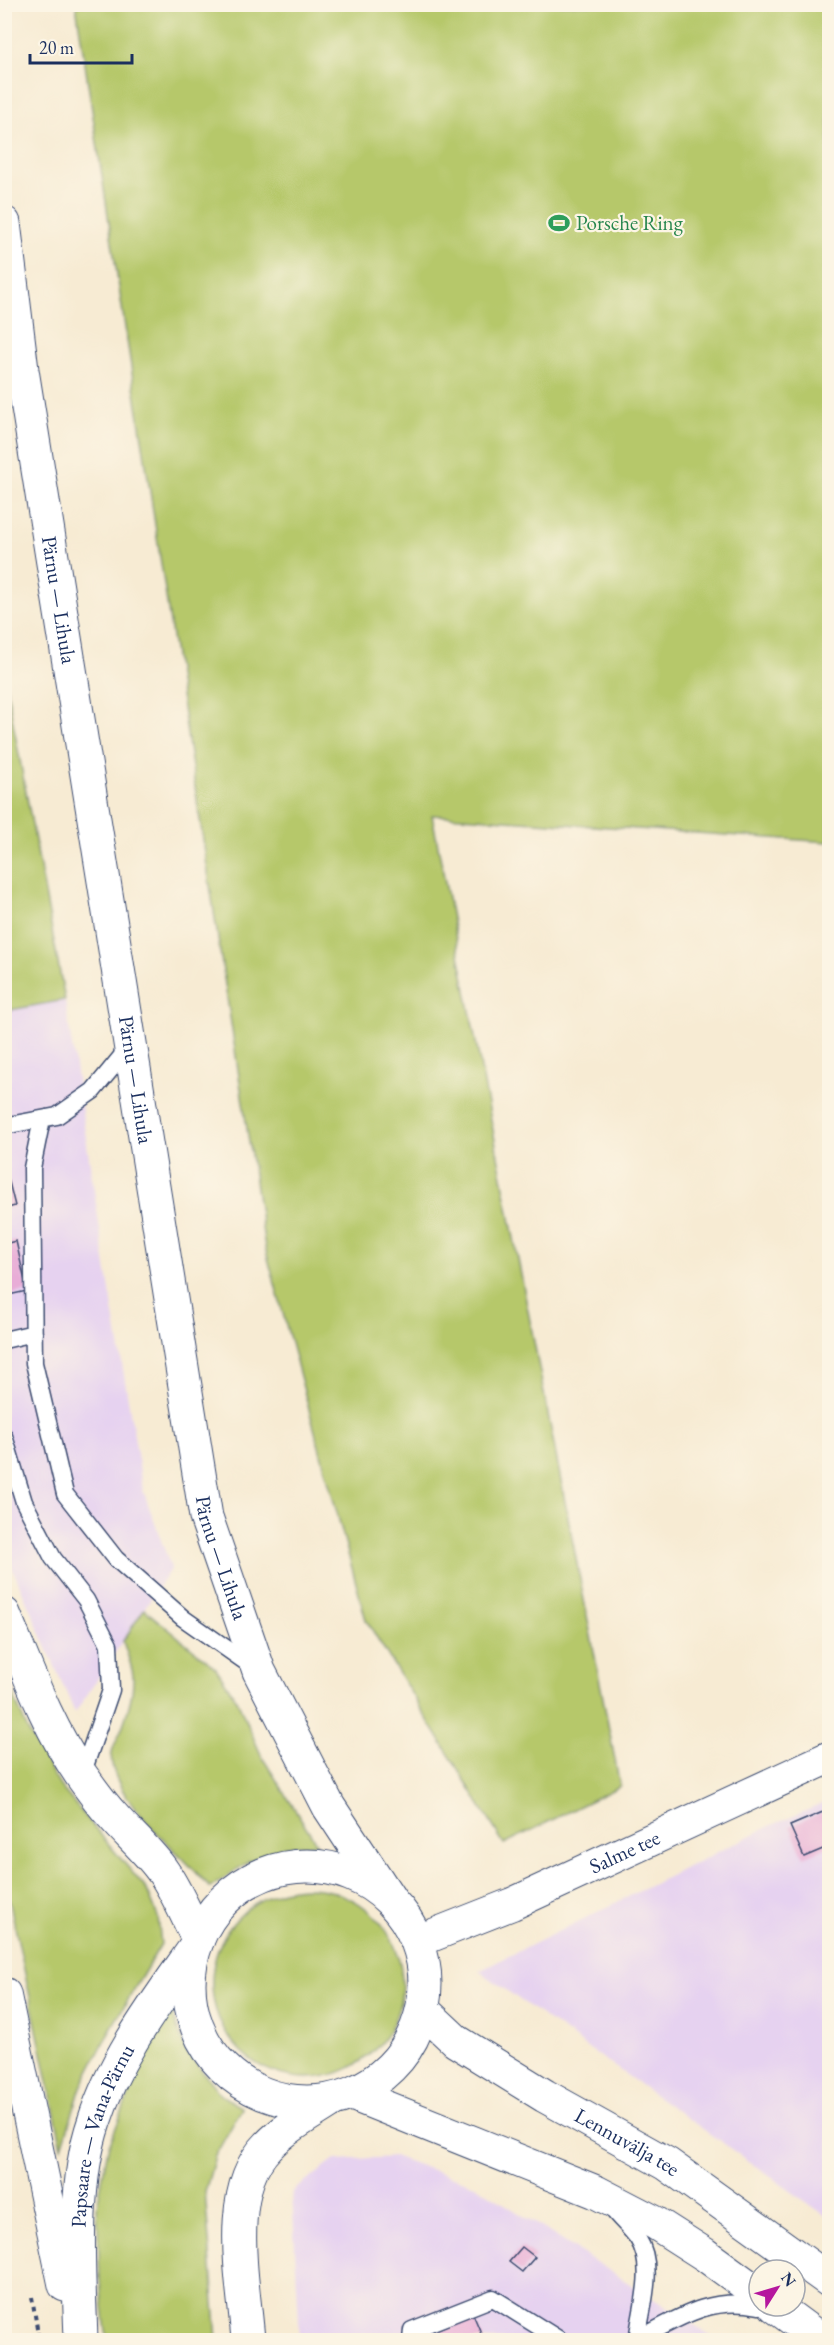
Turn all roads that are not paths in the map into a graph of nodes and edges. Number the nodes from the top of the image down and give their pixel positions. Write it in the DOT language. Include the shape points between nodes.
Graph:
graph roads {
  1 [pos="4,223"];
  2 [pos="8,274"];
  3 [pos="131,1044"];
  4 [pos="42,1119"];
  5 [pos="4,1126"];
  6 [pos="34,1333"];
  7 [pos="4,1340"];
  8 [pos="4,1436"];
  9 [pos="4,1614"];
  10 [pos="259,1671"];
  11 [pos="830,1757"];
  12 [pos="82,1775"];
  13 [pos="390,1898"];
  14 [pos="418,1941"];
  15 [pos="195,1945"];
  16 [pos="4,1994"];
  17 [pos="423,2010"];
  18 [pos="343,2097"];
  19 [pos="596,2192"];
  20 [pos="830,2281"];
  21 [pos="747,2288"];
  22 [pos="747,2304"];
  23 [pos="788,2318"];
  24 [pos="79,2340"];
  25 [pos="248,2340"];
  26 [pos="411,2340"];
  27 [pos="560,2340"];
  28 [pos="821,2340"];
  1 -- 2 [label="main road, Pärnu — Lihula"];
  2 -- 3 [label="main road, Pärnu — Lihula"];
  3 -- 4 [label="lane" via="93,1091 57,1116"];
  3 -- 10 [label="main road, Pärnu — Lihula" via="206,1517"];
  4 -- 5 [label="lane"];
  4 -- 6 [label="lane" via="32,1168"];
  6 -- 7 [label="lane"];
  6 -- 10 [label="lane" via="34,1363 65,1494 116,1559 183,1618"];
  8 -- 12 [label="lane" via="24,1502 52,1558 86,1600 109,1645 111,1690"];
  9 -- 12 [label="main road" via="44,1708"];
  10 -- 13 [label="main road, Pärnu — Lihula" via="329,1807"];
  11 -- 14 [label="street, Salme tee" via="512,1904"];
  12 -- 15 [label="main road" via="112,1816 163,1872 178,1897"];
  13 -- 14 [label="main road, Pärnu — Lihula"];
  13 -- 15 [label="main road" via="358,1877 335,1869 290,1866 247,1881 228,1896 211,1914"];
  14 -- 17 [label="main road, Pärnu — Lihula" via="426,1981"];
  15 -- 18 [label="main road" via="189,1972 191,2007 199,2032 222,2066 254,2090 273,2097 296,2102"];
  15 -- 24 [label="main road, Papsaare — Vana-Pärnu" via="144,2019 104,2093 93,2125 80,2221"];
  16 -- 24 [label="main road"];
  17 -- 18 [label="main road, Pärnu — Lihula" via="409,2045 394,2065 373,2082"];
  17 -- 20 [label="main road, Lennuvälja tee" via="456,2041 545,2097 668,2164"];
  18 -- 19 [label="main road"];
  18 -- 25 [label="main road" via="268,2146 247,2182 240,2236"];
  19 -- 21 [label="main road" via="654,2222"];
  19 -- 22 [label="lane" via="644,2251 647,2267 637,2340 705,2306"];
  23 -- 28 [label="main road"];
  26 -- 27 [label="lane" via="412,2330 493,2298"];
}
